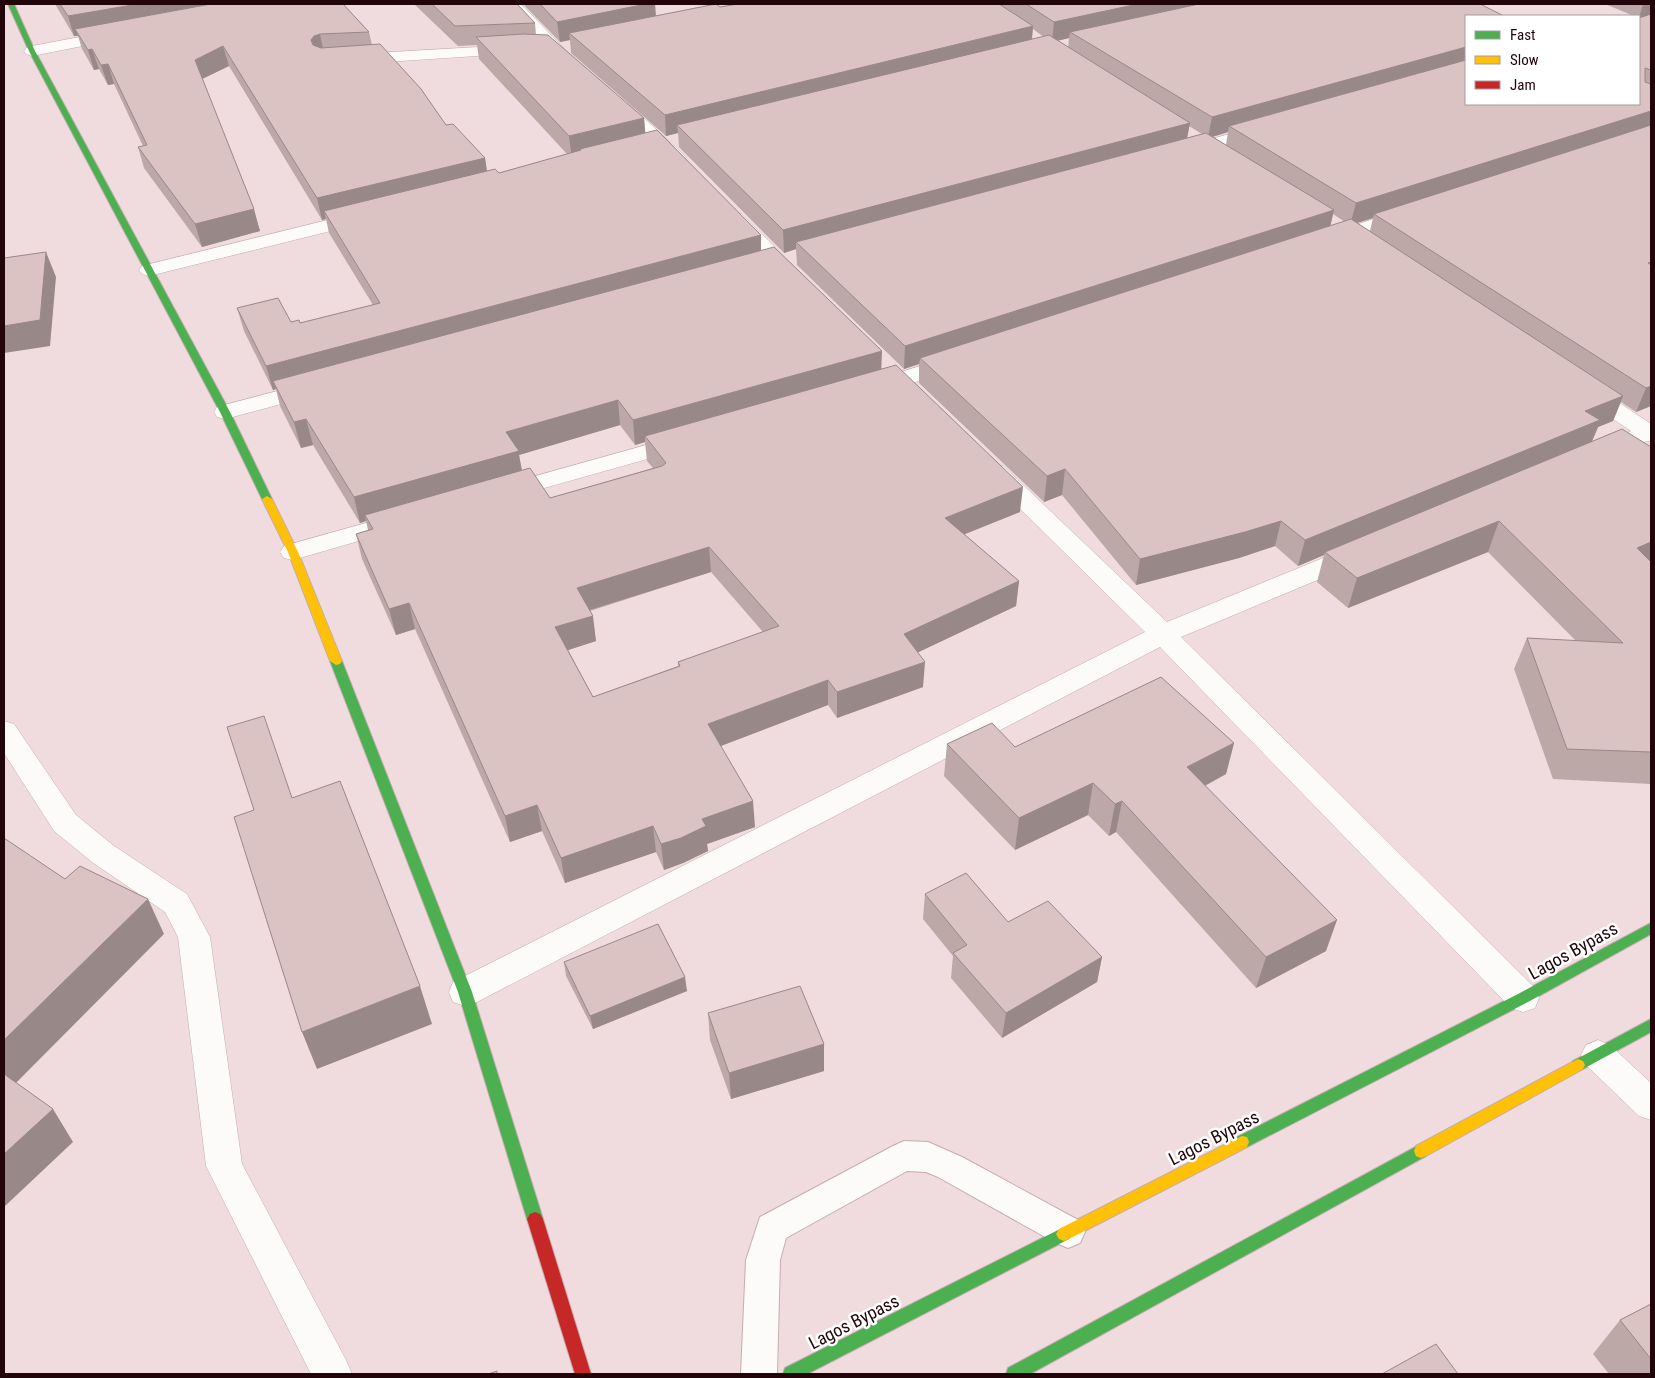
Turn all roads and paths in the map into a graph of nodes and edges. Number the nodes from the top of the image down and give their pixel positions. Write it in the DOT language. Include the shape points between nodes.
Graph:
graph roads {
  1 [pos="11,4"];
  2 [pos="513,4"];
  3 [pos="128,33"];
  4 [pos="548,48"];
  5 [pos="32,51"];
  6 [pos="344,60"];
  7 [pos="1280,124"];
  8 [pos="1181,130"];
  9 [pos="1206,146"];
  10 [pos="1168,156"];
  11 [pos="1231,161"];
  12 [pos="690,171"];
  13 [pos="717,199"];
  14 [pos="1424,209"];
  15 [pos="381,212"];
  16 [pos="1310,246"];
  17 [pos="149,270"];
  18 [pos="808,290"];
  19 [pos="977,354"];
  20 [pos="880,359"];
  21 [pos="902,379"];
  22 [pos="1567,379"];
  23 [pos="330,384"];
  24 [pos="854,393"];
  25 [pos="923,400"];
  26 [pos="224,412"];
  27 [pos="1650,433"];
  28 [pos="702,436"];
  29 [pos="979,455"];
  30 [pos="1584,459"];
  31 [pos="483,498"];
  32 [pos="407,520"];
  33 [pos="1373,547"];
  34 [pos="293,552"];
  35 [pos="1163,634"];
  36 [pos="4,731"];
  37 [pos="1651,928"];
  38 [pos="465,992"];
  39 [pos="1523,998"];
  40 [pos="1651,1025"];
  41 [pos="1598,1055"];
  42 [pos="1651,1105"];
  43 [pos="1068,1232"];
  44 [pos="332,1374"];
  45 [pos="584,1374"];
  46 [pos="759,1374"];
  47 [pos="791,1374"];
  48 [pos="1014,1374"];
  1 -- 5 [label="street"];
  2 -- 4 [label="street"];
  3 -- 5 [label="street"];
  4 -- 6 [label="street"];
  4 -- 12 [label="street" via="591,81"];
  5 -- 17 [label="street"];
  7 -- 9 [label="street"];
  8 -- 9 [label="street"];
  9 -- 10 [label="street"];
  9 -- 11 [label="street"];
  13 -- 18 [label="street"];
  14 -- 16 [label="street"];
  15 -- 17 [label="street"];
  17 -- 26 [label="street"];
  19 -- 21 [label="street"];
  20 -- 21 [label="street"];
  21 -- 24 [label="street"];
  21 -- 25 [label="street"];
  22 -- 27 [label="street"];
  23 -- 26 [label="street"];
  26 -- 34 [label="street"];
  27 -- 30 [label="street"];
  28 -- 31 [label="street"];
  29 -- 35 [label="street"];
  32 -- 34 [label="street"];
  33 -- 35 [label="street"];
  34 -- 38 [label="street"];
  35 -- 38 [label="street"];
  35 -- 39 [label="street"];
  36 -- 44 [label="street" via="65,823 176,903 194,937 224,1166"];
  37 -- 39 [label="street, Lagos Bypass"];
  38 -- 45 [label="street"];
  39 -- 43 [label="street, Lagos Bypass"];
  40 -- 41 [label="street"];
  41 -- 42 [label="street"];
  41 -- 48 [label="street"];
  43 -- 46 [label="lane" via="950,1167 928,1157 904,1156 772,1228 763,1260"];
  43 -- 47 [label="street, Lagos Bypass"];
}
